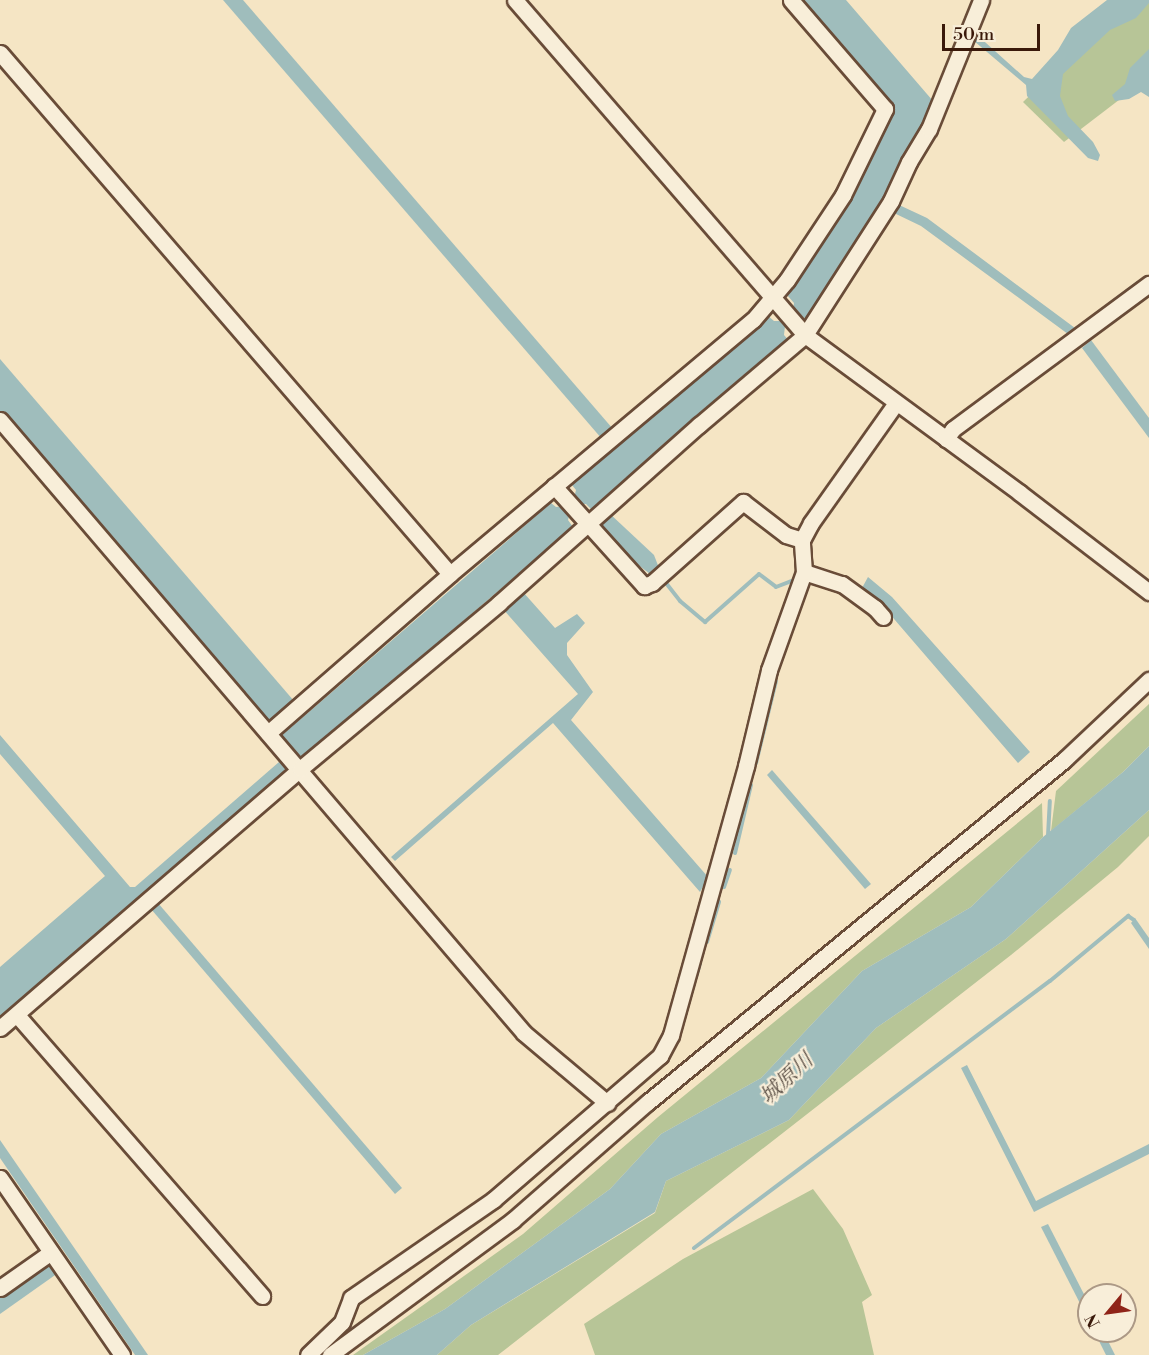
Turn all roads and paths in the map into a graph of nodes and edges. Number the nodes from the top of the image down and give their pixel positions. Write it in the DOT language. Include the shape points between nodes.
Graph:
graph roads {
  1 [pos="515,0"];
  2 [pos="791,0"];
  3 [pos="981,0"];
  4 [pos="0,53"];
  5 [pos="1149,284"];
  6 [pos="772,300"];
  7 [pos="805,335"];
  8 [pos="896,403"];
  9 [pos="0,420"];
  10 [pos="946,439"];
  11 [pos="554,486"];
  12 [pos="587,525"];
  13 [pos="802,540"];
  14 [pos="804,572"];
  15 [pos="450,574"];
  16 [pos="1149,592"];
  17 [pos="883,617"];
  18 [pos="1149,680"];
  19 [pos="268,733"];
  20 [pos="295,763"];
  21 [pos="17,1015"];
  22 [pos="0,1028"];
  23 [pos="606,1103"];
  24 [pos="0,1178"];
  25 [pos="51,1252"];
  26 [pos="0,1288"];
  27 [pos="262,1296"];
  28 [pos="122,1355"];
  29 [pos="309,1355"];
  30 [pos="330,1355"];
  1 -- 6 [label="street"];
  2 -- 6 [label="street" via="885,109 843,195"];
  3 -- 7 [label="street" via="929,129 891,201"];
  4 -- 15 [label="street"];
  5 -- 10 [label="street" via="953,429"];
  6 -- 7 [label="street"];
  6 -- 11 [label="street"];
  7 -- 8 [label="street"];
  7 -- 12 [label="street"];
  8 -- 10 [label="street"];
  8 -- 13 [label="street"];
  9 -- 19 [label="street"];
  10 -- 16 [label="street"];
  11 -- 12 [label="street"];
  11 -- 15 [label="street"];
  12 -- 13 [label="street" via="644,586 743,502 786,535"];
  12 -- 20 [label="street" via="499,603"];
  13 -- 14 [label="street"];
  14 -- 17 [label="street" via="842,584"];
  14 -- 23 [label="street" via="769,670 671,1035 660,1056"];
  15 -- 19 [label="street"];
  18 -- 30 [label="street" via="1064,760 657,1095 513,1220"];
  19 -- 20 [label="street"];
  20 -- 21 [label="street"];
  20 -- 23 [label="street" via="524,1033"];
  21 -- 22 [label="street"];
  21 -- 27 [label="street"];
  23 -- 29 [label="street" via="493,1200 351,1298 342,1322"];
  24 -- 25 [label="street"];
  25 -- 26 [label="street"];
  25 -- 28 [label="street"];
}
